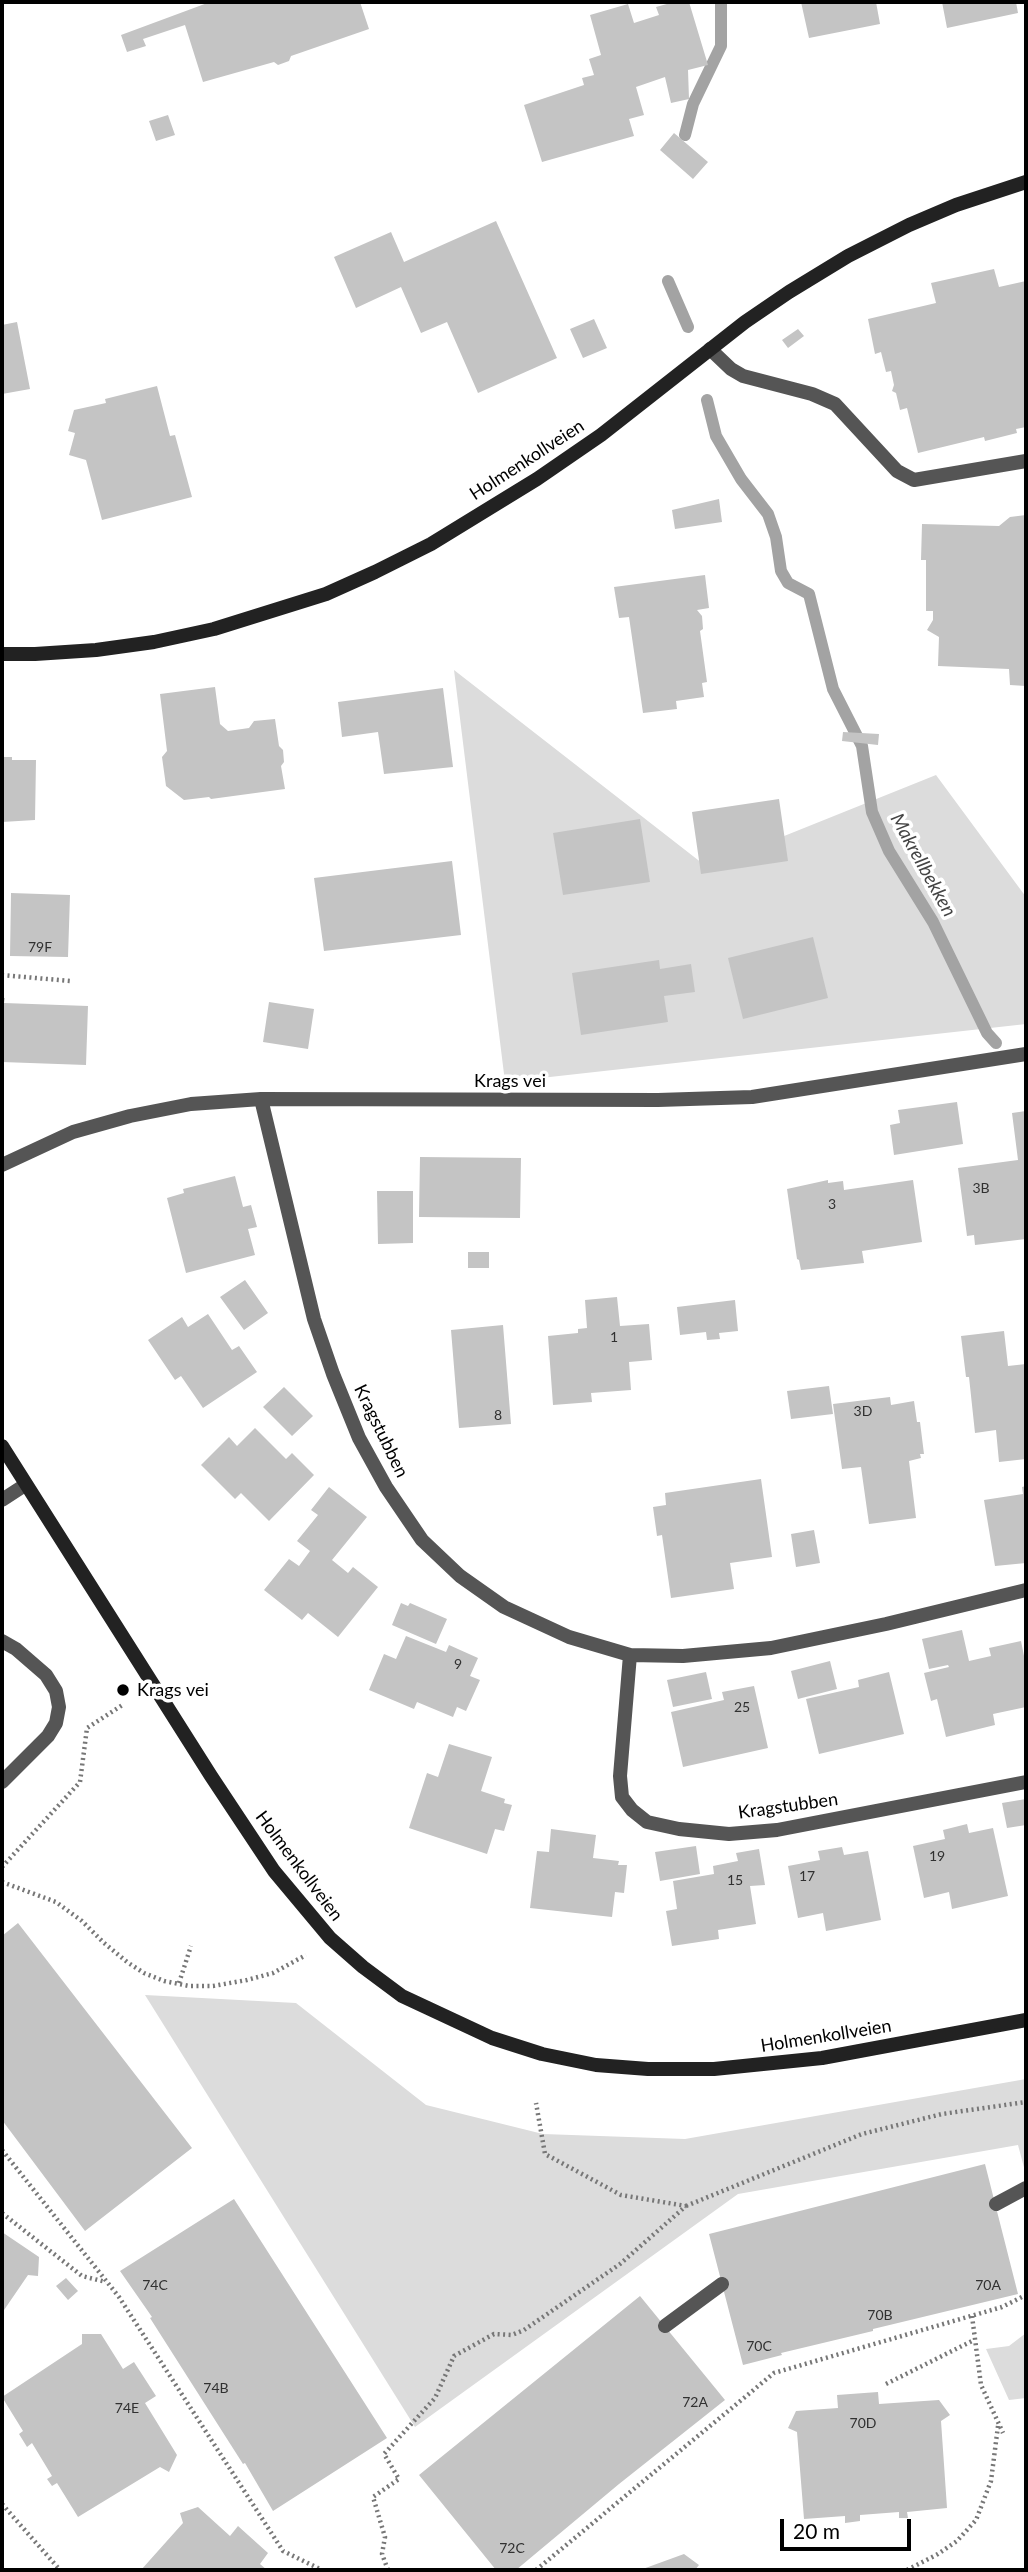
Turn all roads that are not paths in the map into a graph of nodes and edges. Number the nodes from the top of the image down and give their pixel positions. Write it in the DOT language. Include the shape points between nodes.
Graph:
graph roads {
  1 [pos="1026,183"];
  2 [pos="710,349"];
  3 [pos="1026,461"];
  4 [pos="2,653"];
  5 [pos="1026,1055"];
  6 [pos="261,1098"];
  7 [pos="2,1165"];
  8 [pos="2,1446"];
  9 [pos="25,1485"];
  10 [pos="2,1500"];
  11 [pos="1026,1590"];
  12 [pos="2,1641"];
  13 [pos="629,1656"];
  14 [pos="2,1782"];
  15 [pos="1026,1782"];
  16 [pos="1026,2020"];
  17 [pos="1026,2188"];
  18 [pos="996,2204"];
  19 [pos="722,2284"];
  20 [pos="665,2326"];
  1 -- 2 [label="main road, Holmenkollveien" via="957,205 848,256"];
  2 -- 3 [label="street" via="743,376 835,404 897,471 914,480"];
  2 -- 4 [label="main road, Holmenkollveien" via="537,479 431,544 326,594 155,642 96,650"];
  5 -- 6 [label="street, Krags vei" via="752,1097"];
  6 -- 7 [label="street, Krags vei" via="191,1104 130,1116 73,1132"];
  6 -- 13 [label="street, Kragstubben" via="314,1319 359,1438 386,1487 422,1540 460,1576 505,1606 569,1637"];
  8 -- 9 [label="main road, Holmenkollveien"];
  9 -- 10 [label="street"];
  9 -- 16 [label="main road, Holmenkollveien" via="274,1871 330,1938 402,1996 492,2038 542,2054 648,2069 714,2069 822,2058"];
  11 -- 13 [label="street, Kragstubben" via="771,1648"];
  12 -- 14 [label="street" via="46,1675 59,1707 57,1723 48,1736"];
  13 -- 15 [label="street, Kragstubben" via="622,1797 648,1822 729,1834 777,1830"];
  17 -- 18 [label="street"];
  19 -- 20 [label="street"];
}
